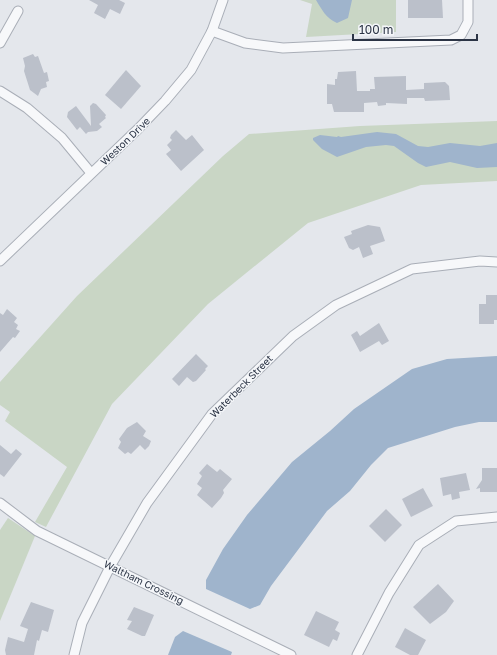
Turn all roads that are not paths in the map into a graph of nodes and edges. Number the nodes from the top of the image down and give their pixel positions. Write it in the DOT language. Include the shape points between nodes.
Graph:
graph roads {
  1 [pos="223,0"];
  2 [pos="468,0"];
  3 [pos="18,11"];
  4 [pos="212,31"];
  5 [pos="0,42"];
  6 [pos="0,90"];
  7 [pos="91,173"];
  8 [pos="0,261"];
  9 [pos="497,262"];
  10 [pos="0,503"];
  11 [pos="497,517"];
  12 [pos="111,565"];
  13 [pos="74,655"];
  14 [pos="291,655"];
  15 [pos="357,655"];
  1 -- 4 [label="street, Weston Drive"];
  2 -- 4 [label="street" via="468,22 461,35 451,40 283,48 246,43"];
  3 -- 5 [label="street"];
  4 -- 7 [label="street, Weston Drive" via="191,70 138,129"];
  6 -- 7 [label="street" via="27,108 62,138"];
  7 -- 8 [label="street, Weston Drive"];
  9 -- 12 [label="street, Waterbeck Street" via="480,261 412,269 336,305 293,336 212,414 147,503"];
  10 -- 12 [label="street, Waltham Crossing" via="37,531"];
  11 -- 15 [label="street" via="456,521 419,545 389,593"];
  12 -- 13 [label="street, Waterbeck Street" via="82,623"];
  12 -- 14 [label="street, Waltham Crossing"];
}
